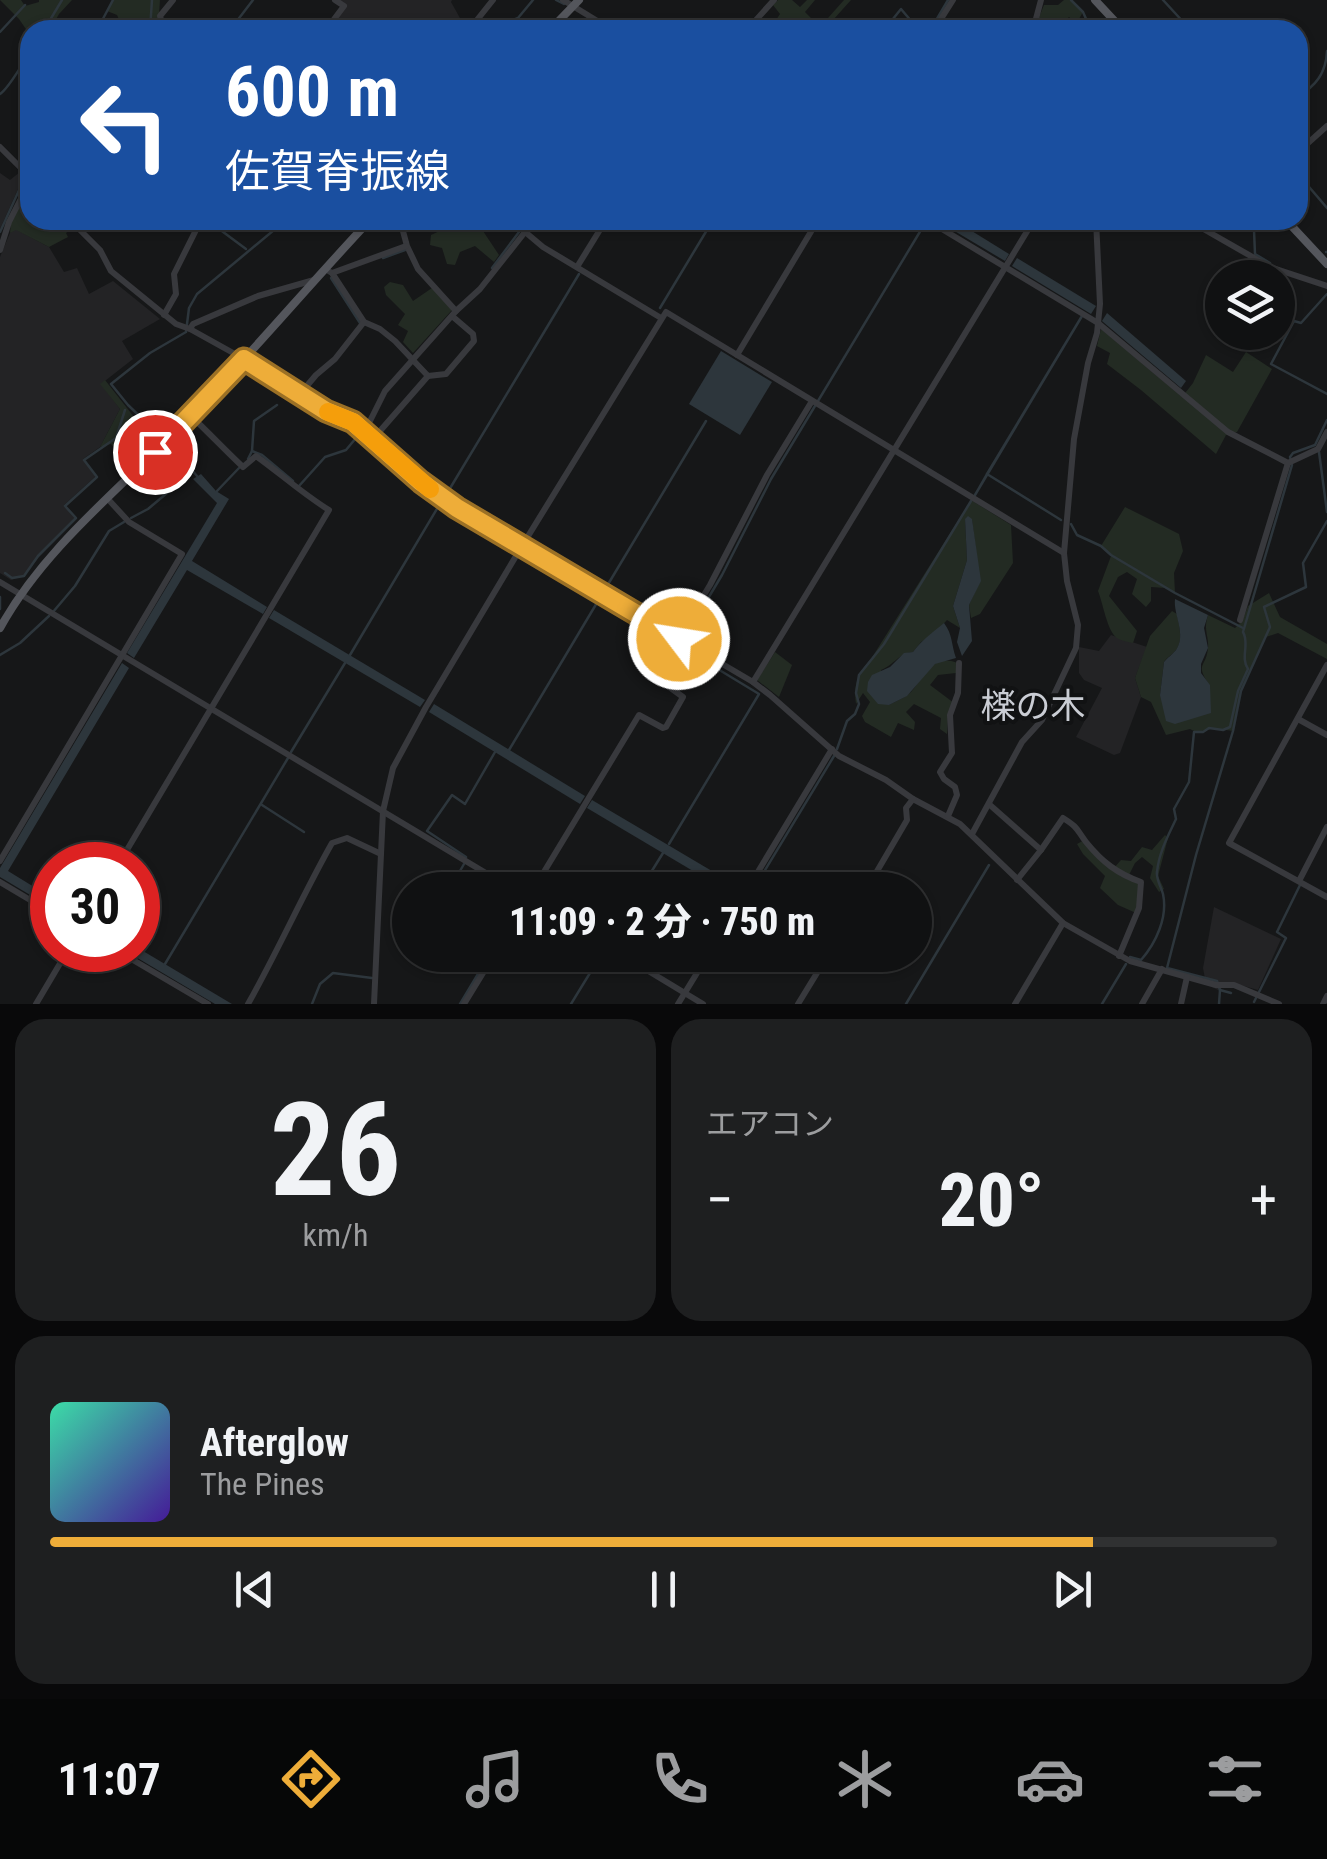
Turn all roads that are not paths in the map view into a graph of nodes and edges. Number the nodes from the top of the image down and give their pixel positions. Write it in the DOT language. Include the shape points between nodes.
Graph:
graph roads {
  1 [pos="335,0"];
  2 [pos="493,0"];
  3 [pos="562,0"];
  4 [pos="774,0"];
  5 [pos="1096,0"];
  6 [pos="576,3"];
  7 [pos="334,20"];
  8 [pos="476,20"];
  9 [pos="599,20"];
  10 [pos="756,20"];
  11 [pos="1114,20"];
  12 [pos="1327,126"];
  13 [pos="1308,143"];
  14 [pos="0,147"];
  15 [pos="20,168"];
  16 [pos="20,199"];
  17 [pos="80,230"];
  18 [pos="196,230"];
  19 [pos="362,230"];
  20 [pos="403,230"];
  21 [pos="600,230"];
  22 [pos="812,230"];
  23 [pos="946,230"];
  24 [pos="1028,230"];
  25 [pos="1096,230"];
  26 [pos="1205,230"];
  27 [pos="1295,230"];
  28 [pos="524,232"];
  29 [pos="407,246"];
  30 [pos="0,250"];
  31 [pos="1009,262"];
  32 [pos="1327,264"];
  33 [pos="577,267"];
  34 [pos="329,271"];
  35 [pos="314,280"];
  36 [pos="1327,286"];
  37 [pos="454,313"];
  38 [pos="164,315"];
  39 [pos="662,316"];
  40 [pos="1099,316"];
  41 [pos="364,322"];
  42 [pos="186,328"];
  43 [pos="737,355"];
  44 [pos="244,359"];
  45 [pos="412,359"];
  46 [pos="428,376"];
  47 [pos="296,391"];
  48 [pos="815,403"];
  49 [pos="191,416"];
  50 [pos="365,431"];
  51 [pos="1327,432"];
  52 [pos="373,439"];
  53 [pos="894,450"];
  54 [pos="1291,461"];
  55 [pos="106,498"];
  56 [pos="522,546"];
  57 [pos="1064,553"];
  58 [pos="0,582"];
  59 [pos="19,595"];
  60 [pos="1240,620"];
  61 [pos="0,628"];
  62 [pos="682,641"];
  63 [pos="126,658"];
  64 [pos="959,663"];
  65 [pos="1327,665"];
  66 [pos="754,682"];
  67 [pos="211,708"];
  68 [pos="1298,719"];
  69 [pos="1327,735"];
  70 [pos="836,753"];
  71 [pos="912,798"];
  72 [pos="990,804"];
  73 [pos="383,811"];
  74 [pos="948,816"];
  75 [pos="1327,827"];
  76 [pos="972,834"];
  77 [pos="132,842"];
  78 [pos="1325,842"];
  79 [pos="1041,850"];
  80 [pos="381,854"];
  81 [pos="0,862"];
  82 [pos="484,872"];
  83 [pos="544,872"];
  84 [pos="759,872"];
  85 [pos="877,872"];
  86 [pos="1017,880"];
  87 [pos="0,882"];
  88 [pos="1302,883"];
  89 [pos="1327,897"];
  90 [pos="30,899"];
  91 [pos="1064,923"];
  92 [pos="1125,959"];
  93 [pos="1162,970"];
  94 [pos="55,972"];
  95 [pos="153,972"];
  96 [pos="484,972"];
  97 [pos="650,972"];
  98 [pos="701,972"];
  99 [pos="818,972"];
  100 [pos="1187,977"];
  101 [pos="690,996"];
  102 [pos="1327,996"];
  103 [pos="36,1004"];
  104 [pos="208,1004"];
  105 [pos="248,1004"];
  106 [pos="374,1004"];
  107 [pos="464,1004"];
  108 [pos="678,1004"];
  109 [pos="703,1004"];
  110 [pos="798,1004"];
  111 [pos="1015,1004"];
  112 [pos="1142,1004"];
  113 [pos="1181,1004"];
  114 [pos="1279,1004"];
  115 [pos="1322,1004"];
  1 -- 7 [label="street" via="344,6"];
  2 -- 8 [label="street"];
  3 -- 6 [label="street"];
  4 -- 10 [label="street"];
  5 -- 11 [label="main road"];
  6 -- 9 [label="street"];
  12 -- 13 [label="street"];
  14 -- 15 [label="street"];
  16 -- 30 [label="street"];
  17 -- 38 [label="street" via="111,271"];
  18 -- 38 [label="street" via="174,274 176,294"];
  19 -- 34 [label="main road"];
  20 -- 29 [label="street"];
  21 -- 33 [label="street"];
  22 -- 43 [label="street"];
  23 -- 31 [label="street"];
  24 -- 31 [label="street"];
  25 -- 40 [label="street"];
  26 -- 36 [label="street" via="1270,266"];
  27 -- 32 [label="main road"];
  28 -- 33 [label="street"];
  28 -- 37 [label="street"];
  29 -- 34 [label="street"];
  29 -- 37 [label="street"];
  31 -- 40 [label="street"];
  31 -- 53 [label="street"];
  33 -- 39 [label="street"];
  34 -- 35 [label="main road"];
  34 -- 41 [label="street"];
  35 -- 42 [label="street"];
  35 -- 44 [label="main road"];
  37 -- 45 [label="street"];
  37 -- 46 [label="street" via="474,341 446,374"];
  38 -- 42 [label="street"];
  39 -- 43 [label="street" via="666,312"];
  39 -- 56 [label="street"];
  40 -- 54 [label="street" via="1228,432"];
  40 -- 57 [label="street" via="1074,439"];
  41 -- 45 [label="street"];
  41 -- 47 [label="street" via="335,359"];
  42 -- 44 [label="street"];
  43 -- 48 [label="street"];
  44 -- 47 [label="street"];
  44 -- 49 [label="main road"];
  45 -- 46 [label="street"];
  45 -- 50 [label="street" via="385,391"];
  46 -- 52 [label="street"];
  47 -- 50 [label="street"];
  48 -- 53 [label="street"];
  48 -- 62 [label="street" via="767,475"];
  49 -- 55 [label="main road"];
  49 -- 67 [label="street" via="242,466 256,456 329,510"];
  50 -- 52 [label="street"];
  51 -- 54 [label="street" via="1318,449"];
  52 -- 56 [label="street" via="442,498"];
  53 -- 57 [label="street"];
  53 -- 66 [label="street"];
  54 -- 60 [label="street"];
  55 -- 59 [label="main road"];
  55 -- 63 [label="street" via="127,521 182,554"];
  56 -- 62 [label="street"];
  56 -- 73 [label="street" via="427,705 394,768"];
  57 -- 72 [label="street" via="1076,648"];
  58 -- 59 [label="street"];
  59 -- 61 [label="main road"];
  59 -- 63 [label="street"];
  62 -- 66 [label="street"];
  62 -- 83 [label="street" via="660,681 683,697 663,728 639,715"];
  63 -- 67 [label="street"];
  63 -- 81 [label="street"];
  64 -- 74 [label="street" via="952,753 940,772 957,795"];
  65 -- 68 [label="street"];
  66 -- 70 [label="street"];
  67 -- 73 [label="street"];
  67 -- 77 [label="street"];
  68 -- 69 [label="street"];
  68 -- 88 [label="street" via="1230,843"];
  70 -- 71 [label="street"];
  70 -- 84 [label="street"];
  71 -- 74 [label="street"];
  71 -- 85 [label="street" via="908,820"];
  72 -- 76 [label="street"];
  72 -- 79 [label="street"];
  73 -- 80 [label="street"];
  73 -- 82 [label="street"];
  74 -- 76 [label="street"];
  75 -- 78 [label="street"];
  76 -- 86 [label="street"];
  78 -- 88 [label="street"];
  79 -- 86 [label="street"];
  79 -- 92 [label="street" via="1063,818 1112,870 1142,882"];
  80 -- 105 [label="street" via="347,838 332,843"];
  80 -- 106 [label="street"];
  86 -- 91 [label="street"];
  87 -- 90 [label="street"];
  88 -- 89 [label="street"];
  91 -- 92 [label="street"];
  91 -- 111 [label="street"];
  92 -- 93 [label="street"];
  93 -- 100 [label="street"];
  93 -- 112 [label="street"];
  94 -- 103 [label="street"];
  95 -- 104 [label="street"];
  96 -- 107 [label="street"];
  97 -- 101 [label="street"];
  98 -- 101 [label="street"];
  99 -- 110 [label="street"];
  100 -- 113 [label="street"];
  100 -- 114 [label="street" via="1234,985"];
  101 -- 108 [label="street"];
  101 -- 109 [label="street"];
  102 -- 115 [label="street"];
}
